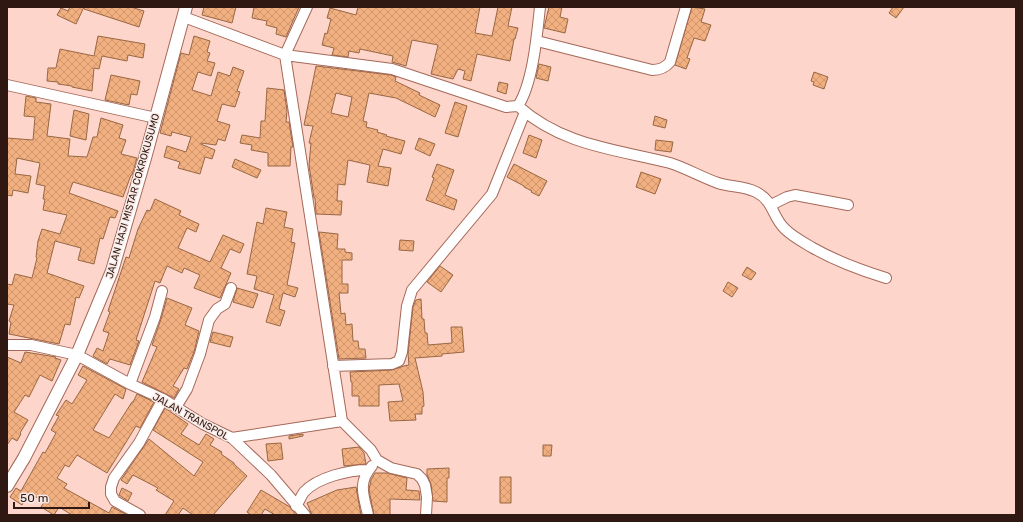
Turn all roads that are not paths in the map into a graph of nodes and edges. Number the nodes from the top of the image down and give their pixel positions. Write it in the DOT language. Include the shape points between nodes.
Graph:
graph roads {
  1 [pos="308,7"];
  2 [pos="540,7"];
  3 [pos="686,7"];
  4 [pos="185,12"];
  5 [pos="537,41"];
  6 [pos="285,55"];
  7 [pos="7,84"];
  8 [pos="521,109"];
  9 [pos="156,118"];
  10 [pos="771,205"];
  11 [pos="848,205"];
  12 [pos="886,278"];
  13 [pos="231,288"];
  14 [pos="162,291"];
  15 [pos="7,345"];
  16 [pos="77,355"];
  17 [pos="333,366"];
  18 [pos="130,384"];
  19 [pos="163,399"];
  20 [pos="176,407"];
  21 [pos="342,421"];
  22 [pos="232,438"];
  23 [pos="377,460"];
  24 [pos="368,470"];
  25 [pos="7,486"];
  26 [pos="296,506"];
  27 [pos="140,515"];
  28 [pos="305,515"];
  29 [pos="368,515"];
  30 [pos="426,515"];
  1 -- 6 [label="street"];
  2 -- 5 [label="street"];
  3 -- 5 [label="street" via="670,62 666,67 652,70"];
  4 -- 6 [label="street"];
  4 -- 9 [label="main road, JALAN HAJI MISTAR COKROKUSUMO"];
  5 -- 8 [label="street"];
  6 -- 8 [label="street" via="392,70 506,107"];
  6 -- 17 [label="street"];
  7 -- 9 [label="street"];
  8 -- 10 [label="street" via="558,133 587,144 671,164 718,183 754,191"];
  8 -- 17 [label="street" via="492,194 412,290 407,306 399,361 392,364"];
  9 -- 16 [label="main road, JALAN HAJI MISTAR COKROKUSUMO" via="112,271"];
  10 -- 11 [label="street" via="796,195"];
  10 -- 12 [label="street" via="780,223 797,239 834,259"];
  13 -- 20 [label="street" via="225,304 217,308 209,320 187,389"];
  14 -- 18 [label="street"];
  15 -- 16 [label="street, JALAN TRANSPOL" via="31,345"];
  16 -- 18 [label="street, JALAN TRANSPOL"];
  16 -- 25 [label="main road, JALAN HAJI MISTAR COKROKUSUMO"];
  17 -- 21 [label="street"];
  18 -- 19 [label="street, JALAN TRANSPOL"];
  19 -- 20 [label="street, JALAN TRANSPOL"];
  19 -- 27 [label="street" via="111,487 115,501"];
  20 -- 22 [label="street, JALAN TRANSPOL"];
  21 -- 22 [label="street"];
  21 -- 23 [label="street" via="371,450"];
  22 -- 26 [label="street, JALAN TRANSPOL" via="271,475"];
  23 -- 24 [label="street"];
  23 -- 30 [label="street" via="391,468 417,474 422,479 427,496"];
  24 -- 26 [label="street" via="343,472 319,482 304,493"];
  24 -- 29 [label="street" via="362,487"];
  26 -- 28 [label="street, JALAN TRANSPOL"];
}
